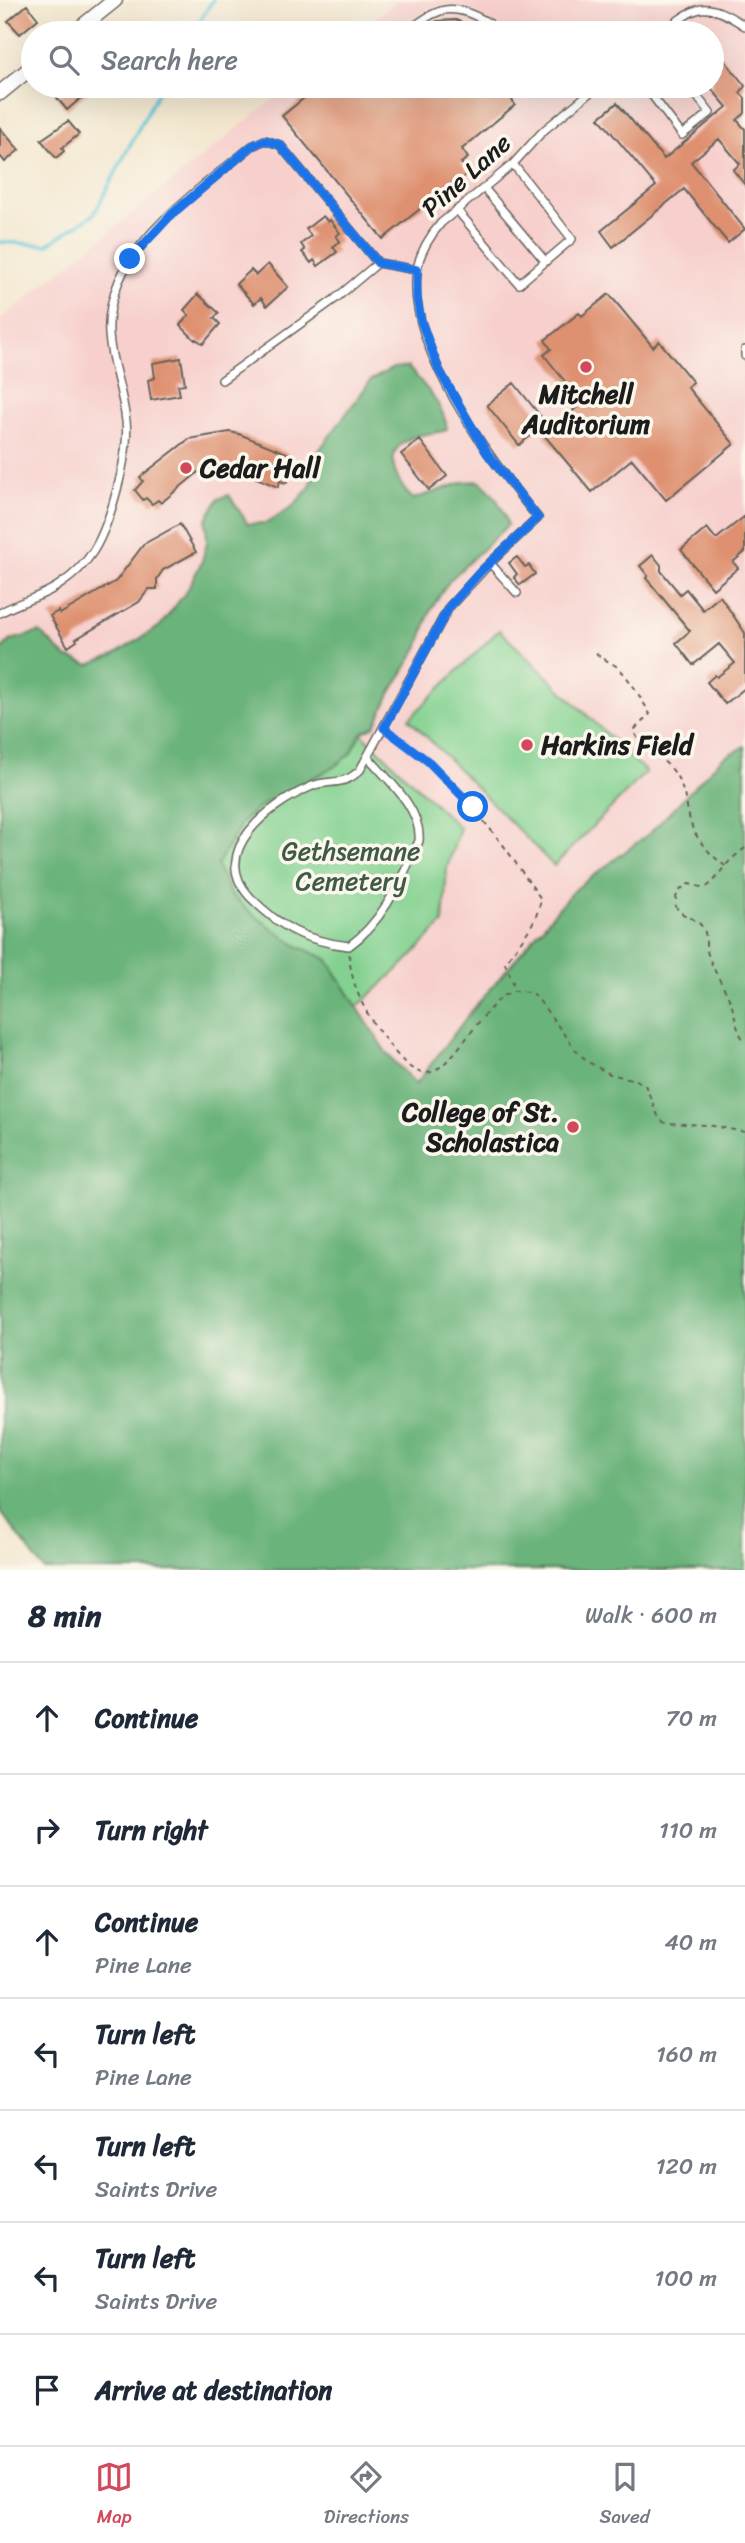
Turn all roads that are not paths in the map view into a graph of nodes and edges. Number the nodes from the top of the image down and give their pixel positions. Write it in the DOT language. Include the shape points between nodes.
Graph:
graph roads {
  1 [pos="115,0"];
  2 [pos="89,21"];
  3 [pos="422,21"];
  4 [pos="486,21"];
  5 [pos="678,21"];
  6 [pos="745,26"];
  7 [pos="21,75"];
  8 [pos="0,92"];
  9 [pos="583,98"];
  10 [pos="654,98"];
  11 [pos="698,98"];
  12 [pos="513,164"];
  13 [pos="484,188"];
  14 [pos="457,210"];
  15 [pos="545,261"];
  16 [pos="378,263"];
  17 [pos="417,270"];
  18 [pos="745,350"];
  19 [pos="745,356"];
  20 [pos="222,380"];
  21 [pos="490,564"];
  22 [pos="517,593"];
  23 [pos="0,613"];
  24 [pos="368,757"];
  1 -- 2 [label="street"];
  3 -- 4 [label="lane" via="441,8 461,9"];
  5 -- 6 [label="lane" via="709,3"];
  7 -- 8 [label="street"];
  9 -- 12 [label="lane, Pine Lane" via="543,131"];
  10 -- 11 [label="lane" via="682,135 710,113"];
  12 -- 13 [label="lane, Pine Lane"];
  12 -- 15 [label="lane" via="572,239"];
  13 -- 14 [label="lane, Pine Lane"];
  13 -- 15 [label="lane"];
  14 -- 15 [label="lane" via="519,284"];
  14 -- 17 [label="lane, Pine Lane" via="431,235"];
  16 -- 17 [label="lane"];
  16 -- 20 [label="lane"];
  16 -- 23 [label="lane" via="302,169 271,141 252,146 172,214 130,259 111,304 109,346 127,434 100,540 81,568 61,584"];
  17 -- 21 [label="lane, Pine Lane" via="421,321 439,370 487,453 538,518"];
  18 -- 19 [label="lane"];
  21 -- 22 [label="lane"];
  21 -- 24 [label="lane" via="449,607"];
  24 -- 24 [label="lane" via="352,778 314,785 266,811 243,840 235,860 237,877 272,919 295,933 349,946 384,909 419,841 411,809"];
}
